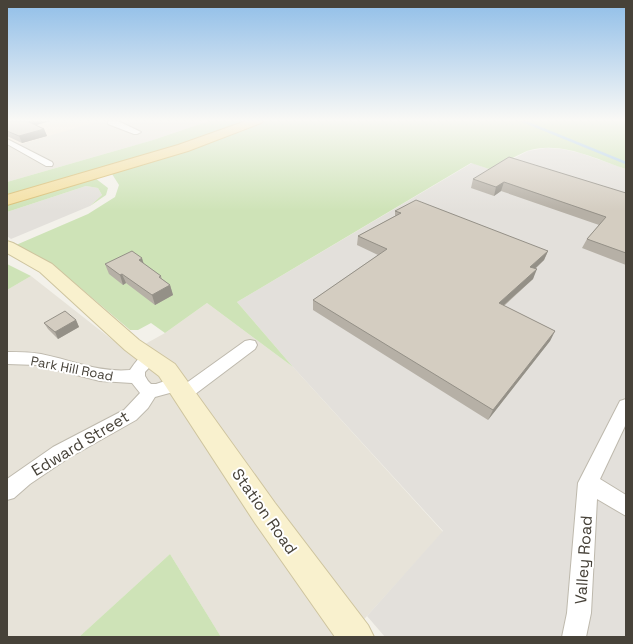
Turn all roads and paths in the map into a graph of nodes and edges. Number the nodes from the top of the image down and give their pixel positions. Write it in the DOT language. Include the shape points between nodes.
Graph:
graph roads {
  1 [pos="21,151"];
  2 [pos="26,151"];
  3 [pos="173,151"];
  4 [pos="12,154"];
  5 [pos="49,164"];
  6 [pos="7,200"];
  7 [pos="7,246"];
  8 [pos="250,345"];
  9 [pos="7,358"];
  10 [pos="143,367"];
  11 [pos="180,388"];
  12 [pos="150,391"];
  13 [pos="626,406"];
  14 [pos="588,483"];
  15 [pos="7,491"];
  16 [pos="626,506"];
  17 [pos="356,637"];
  18 [pos="574,637"];
  1 -- 4 [label="street"];
  2 -- 5 [label="street"];
  3 -- 6 [label="main road"];
  7 -- 10 [label="main road, Station Road" via="64,282 132,345"];
  8 -- 11 [label="street"];
  9 -- 10 [label="street, Park Hill Road" via="40,360 114,378"];
  10 -- 11 [label="main road, Station Road" via="167,370"];
  10 -- 12 [label="street, Station Road" via="140,385"];
  11 -- 12 [label="street"];
  11 -- 17 [label="main road, Station Road" via="265,513"];
  12 -- 15 [label="street, Edward Street" via="130,416 60,453"];
  13 -- 14 [label="street, Valley Road"];
  14 -- 16 [label="street"];
  14 -- 18 [label="street, Valley Road" via="579,613"];
}
